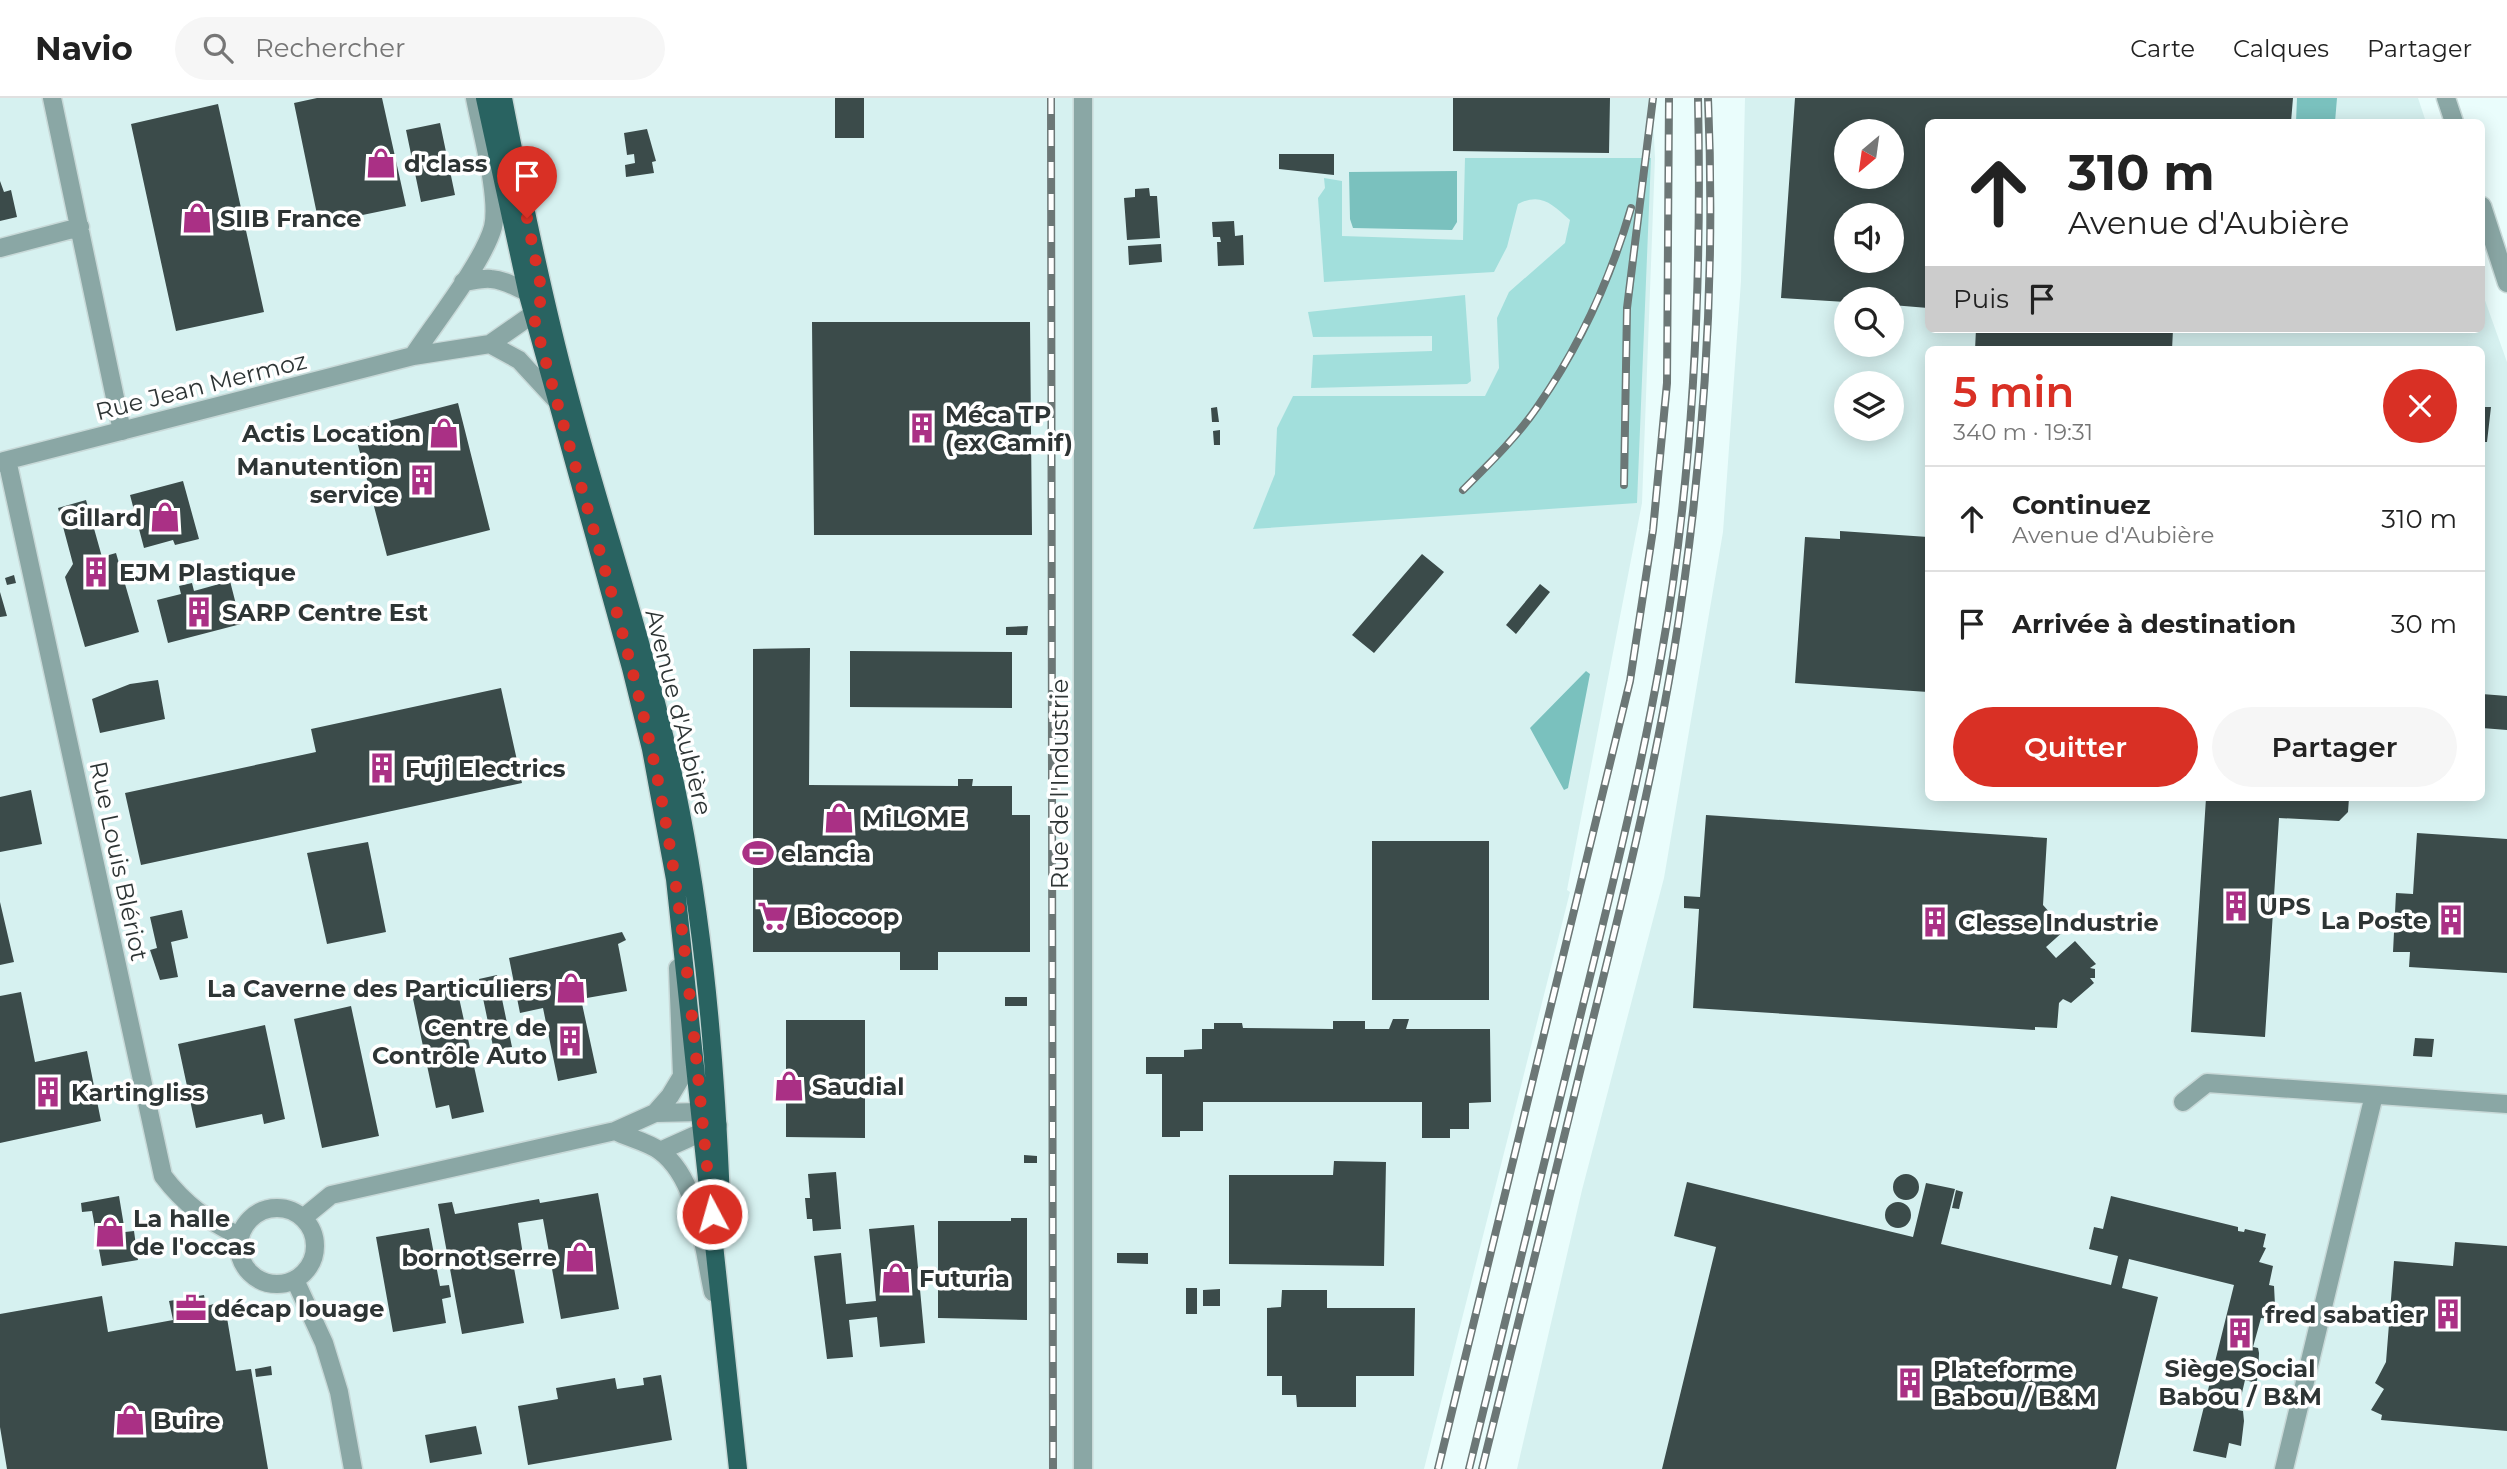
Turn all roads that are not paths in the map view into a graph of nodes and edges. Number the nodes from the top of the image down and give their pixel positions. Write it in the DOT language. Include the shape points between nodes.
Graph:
graph roads {
  1 [pos="52,98"];
  2 [pos="475,98"];
  3 [pos="485,98"];
  4 [pos="503,98"];
  5 [pos="1083,98"];
  6 [pos="2446,98"];
  7 [pos="2453,119"];
  8 [pos="2485,215"];
  9 [pos="80,227"];
  10 [pos="0,248"];
  11 [pos="463,282"];
  12 [pos="2507,283"];
  13 [pos="536,296"];
  14 [pos="533,314"];
  15 [pos="490,344"];
  16 [pos="413,356"];
  17 [pos="555,399"];
  18 [pos="122,431"];
  19 [pos="2,461"];
  20 [pos="675,879"];
  21 [pos="2374,1095"];
  22 [pos="2183,1102"];
  23 [pos="2507,1104"];
  24 [pos="701,1112"];
  25 [pos="655,1113"];
  26 [pos="710,1129"];
  27 [pos="615,1131"];
  28 [pos="660,1151"];
  29 [pos="303,1218"];
  30 [pos="239,1236"];
  31 [pos="295,1280"];
  32 [pos="727,1350"];
  33 [pos="353,1469"];
  34 [pos="738,1469"];
  35 [pos="1083,1469"];
  36 [pos="2284,1469"];
  1 -- 9 [label="street"];
  2 -- 11 [label="street" via="493,228"];
  3 -- 13 [label="main road, Avenue d'Aubière"];
  4 -- 13 [label="main road, Avenue d'Aubière"];
  5 -- 35 [label="street, Rue de l'Industrie"];
  6 -- 7 [label="street"];
  8 -- 12 [label="street"];
  9 -- 10 [label="street"];
  9 -- 18 [label="street"];
  11 -- 13 [label="street" via="492,279"];
  11 -- 16 [label="street"];
  13 -- 14 [label="main road, Avenue d'Aubière"];
  13 -- 26 [label="main road, Avenue d'Aubière" via="664,735 699,942"];
  14 -- 15 [label="street, Rue Jean Mermoz"];
  14 -- 17 [label="main road, Avenue d'Aubière"];
  15 -- 16 [label="street, Rue Jean Mermoz"];
  15 -- 17 [label="street" via="519,360"];
  16 -- 18 [label="street, Rue Jean Mermoz"];
  17 -- 20 [label="main road, Avenue d'Aubière" via="631,668"];
  18 -- 19 [label="street, Rue Jean Mermoz"];
  19 -- 30 [label="street, Rue Louis Blériot" via="9,469 163,1176 191,1208"];
  20 -- 24 [label="main road, Avenue d'Aubière"];
  20 -- 25 [label="street, Avenue d'Aubière" via="682,1076"];
  21 -- 22 [label="street" via="2207,1083"];
  21 -- 23 [label="street"];
  21 -- 36 [label="street"];
  24 -- 25 [label="street"];
  24 -- 26 [label="main road, Avenue d'Aubière"];
  25 -- 27 [label="street, Avenue d'Aubière"];
  26 -- 28 [label="street"];
  26 -- 32 [label="main road, Avenue d'Aubière"];
  27 -- 28 [label="street, Avenue d'Aubière"];
  27 -- 29 [label="street" via="331,1195"];
  28 -- 32 [label="street, Avenue d'Aubière" via="690,1195"];
  29 -- 30 [label="street" via="292,1211 266,1209 245,1224"];
  29 -- 31 [label="street" via="315,1239 315,1251 305,1273"];
  30 -- 31 [label="street" via="241,1261 258,1280 283,1285"];
  31 -- 33 [label="street" via="328,1355"];
  32 -- 34 [label="main road, Avenue d'Aubière"];
}
